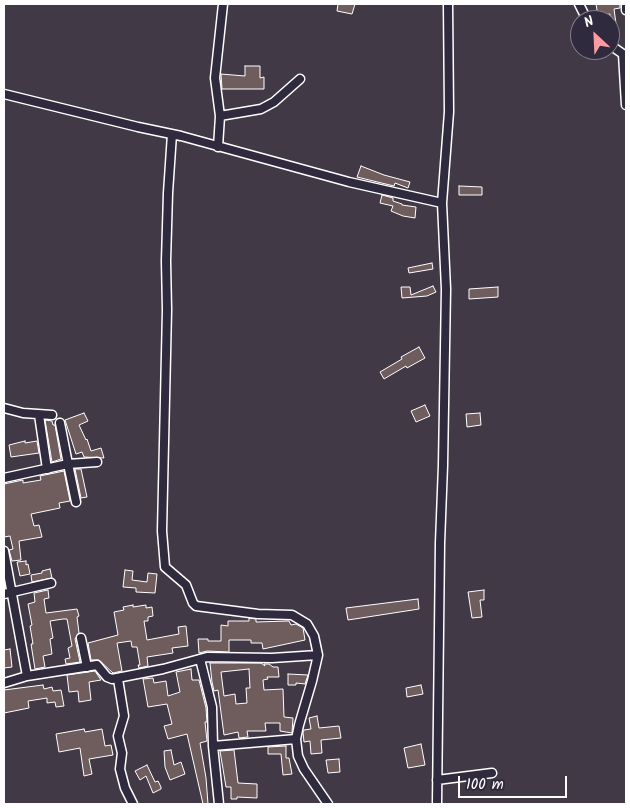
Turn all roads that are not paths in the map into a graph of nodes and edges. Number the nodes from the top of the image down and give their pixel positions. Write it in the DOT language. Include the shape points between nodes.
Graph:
graph roads {
  1 [pos="224,4"];
  2 [pos="448,4"];
  3 [pos="626,4"];
  4 [pos="626,10"];
  5 [pos="624,52"];
  6 [pos="300,79"];
  7 [pos="4,94"];
  8 [pos="626,105"];
  9 [pos="220,116"];
  10 [pos="172,134"];
  11 [pos="218,147"];
  12 [pos="442,203"];
  13 [pos="4,408"];
  14 [pos="39,415"];
  15 [pos="52,415"];
  16 [pos="60,423"];
  17 [pos="97,462"];
  18 [pos="68,464"];
  19 [pos="47,469"];
  20 [pos="4,478"];
  21 [pos="76,502"];
  22 [pos="4,550"];
  23 [pos="52,583"];
  24 [pos="7,593"];
  25 [pos="81,638"];
  26 [pos="318,655"];
  27 [pos="200,659"];
  28 [pos="87,668"];
  29 [pos="27,676"];
  30 [pos="118,679"];
  31 [pos="4,683"];
  32 [pos="296,739"];
  33 [pos="214,746"];
  34 [pos="492,773"];
  35 [pos="437,780"];
  36 [pos="133,804"];
  37 [pos="218,804"];
  38 [pos="328,804"];
  39 [pos="437,804"];
  1 -- 9 [label="street" via="215,78"];
  2 -- 12 [label="street" via="449,112"];
  3 -- 4 [label="street"];
  5 -- 8 [label="street"];
  6 -- 9 [label="street" via="261,109"];
  7 -- 10 [label="street"];
  9 -- 11 [label="street"];
  10 -- 11 [label="street"];
  10 -- 26 [label="street" via="166,261 162,531 167,570 186,585 196,606 296,616 307,624 314,636"];
  11 -- 12 [label="street"];
  12 -- 35 [label="street" via="446,289"];
  13 -- 14 [label="street"];
  14 -- 15 [label="street"];
  14 -- 19 [label="street"];
  16 -- 18 [label="street"];
  17 -- 18 [label="street"];
  18 -- 19 [label="street"];
  18 -- 21 [label="street"];
  19 -- 20 [label="street"];
  22 -- 24 [label="street"];
  23 -- 24 [label="street"];
  24 -- 29 [label="street"];
  25 -- 28 [label="street"];
  26 -- 27 [label="street"];
  26 -- 32 [label="street"];
  27 -- 30 [label="street"];
  27 -- 33 [label="street" via="212,707"];
  28 -- 29 [label="street"];
  28 -- 30 [label="street" via="98,666 109,678"];
  29 -- 31 [label="street"];
  30 -- 36 [label="street" via="124,716 118,736 122,753 120,769"];
  32 -- 33 [label="street"];
  32 -- 38 [label="street" via="304,769"];
  33 -- 37 [label="street"];
  34 -- 35 [label="street"];
  35 -- 39 [label="street"];
}
